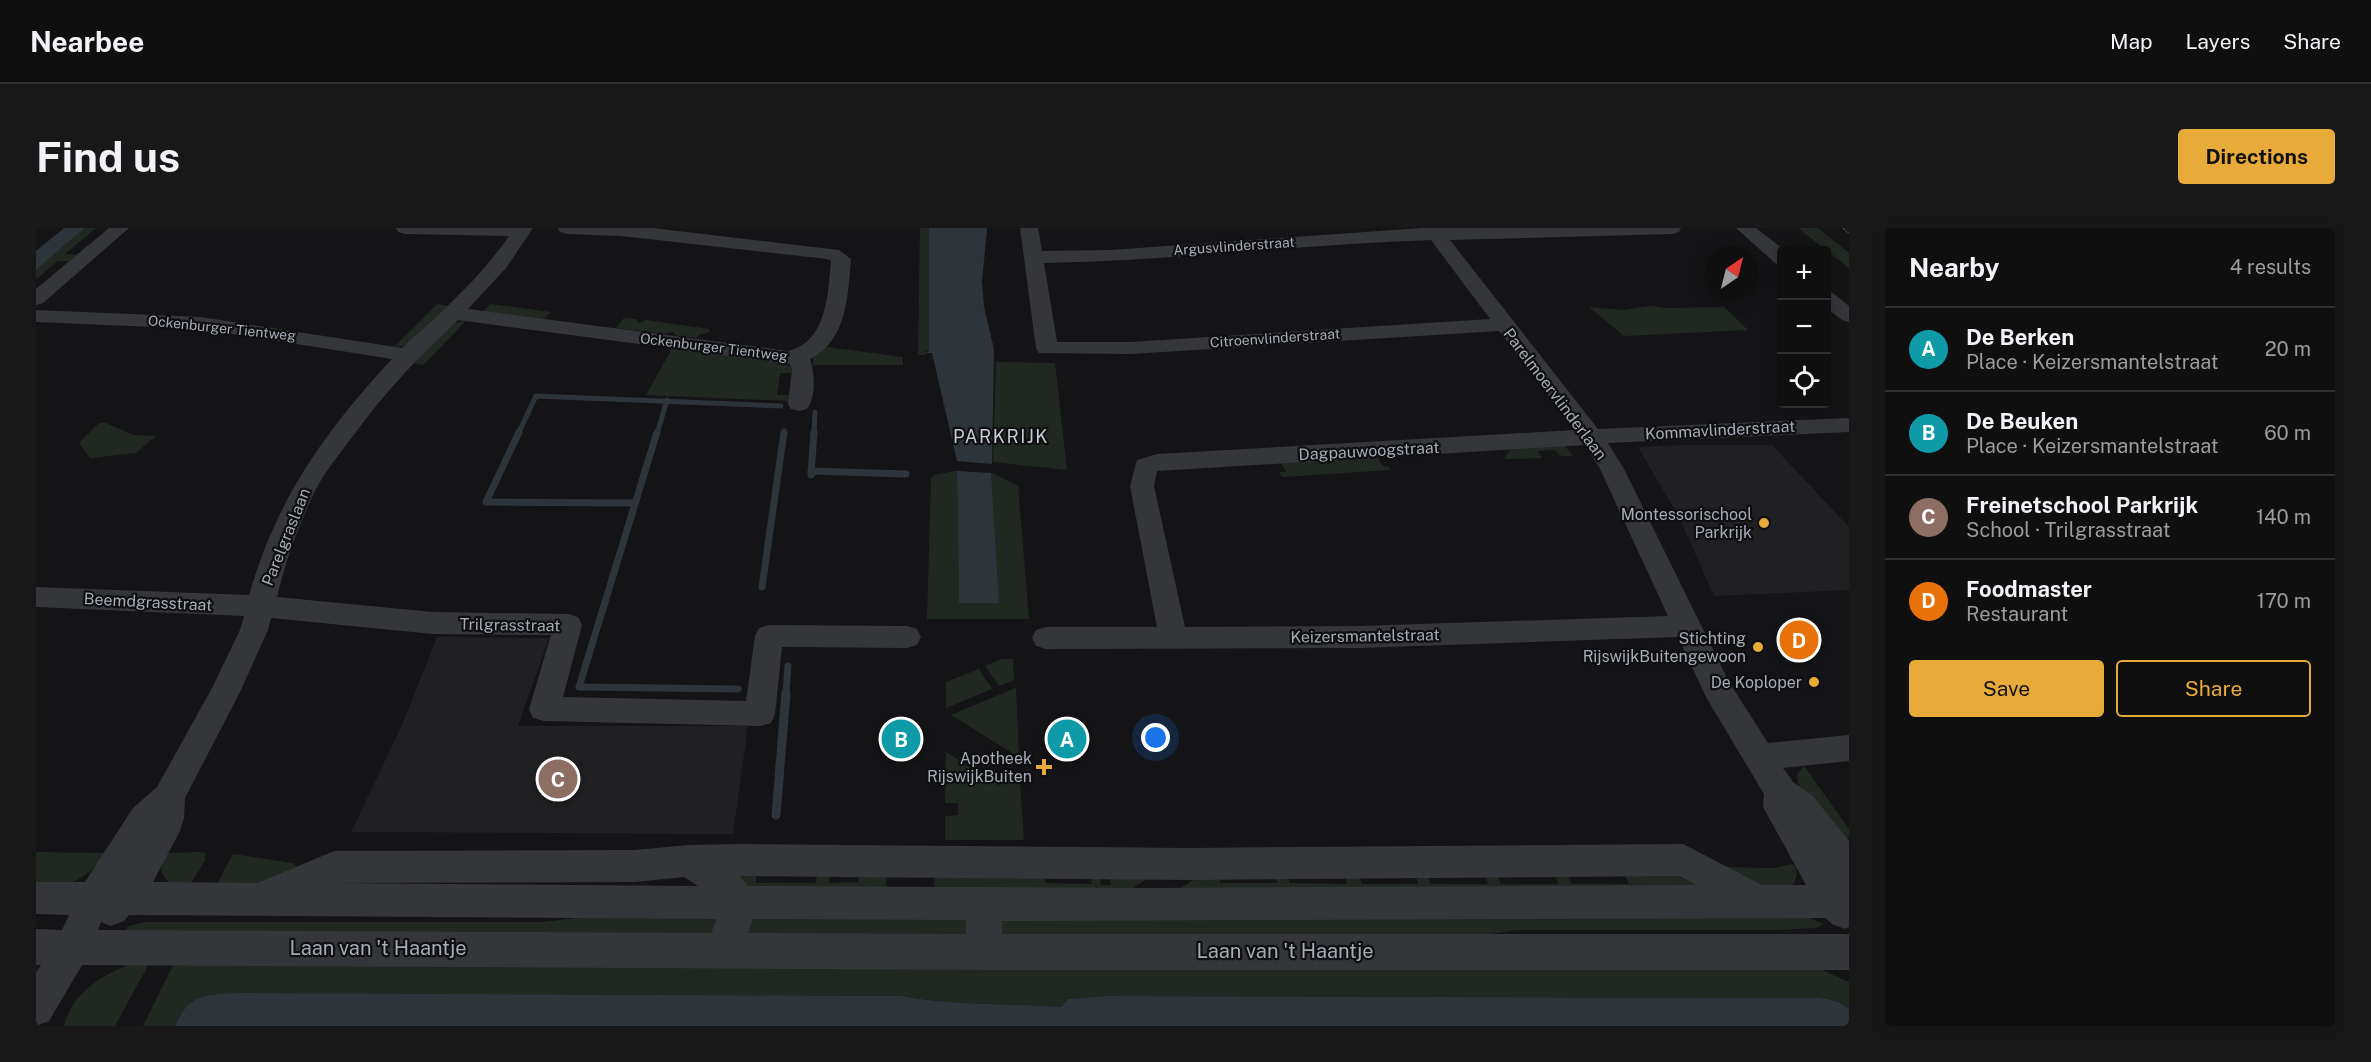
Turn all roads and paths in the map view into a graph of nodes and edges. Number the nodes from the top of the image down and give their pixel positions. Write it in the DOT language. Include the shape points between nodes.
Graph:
graph roads {
  1 [pos="120,228"];
  2 [pos="405,228"];
  3 [pos="567,228"];
  4 [pos="1029,228"];
  5 [pos="1671,228"];
  6 [pos="1745,228"];
  7 [pos="523,230"];
  8 [pos="1433,231"];
  9 [pos="1777,255"];
  10 [pos="1032,257"];
  11 [pos="36,299"];
  12 [pos="1830,300"];
  13 [pos="453,313"];
  14 [pos="36,316"];
  15 [pos="1849,316"];
  16 [pos="1503,324"];
  17 [pos="407,355"];
  18 [pos="798,357"];
  19 [pos="799,404"];
  20 [pos="1848,425"];
  21 [pos="1592,438"];
  22 [pos="36,597"];
  23 [pos="260,606"];
  24 [pos="1685,626"];
  25 [pos="907,637"];
  26 [pos="1046,638"];
  27 [pos="1174,638"];
  28 [pos="1849,748"];
  29 [pos="1760,757"];
  30 [pos="688,861"];
  31 [pos="1191,864"];
  32 [pos="1845,897"];
  33 [pos="36,898"];
  34 [pos="108,898"];
  35 [pos="261,899"];
  36 [pos="1759,902"];
  37 [pos="736,903"];
  38 [pos="983,903"];
  39 [pos="1152,905"];
  40 [pos="36,946"];
  41 [pos="74,946"];
  42 [pos="721,951"];
  43 [pos="985,952"];
  44 [pos="1849,952"];
  45 [pos="36,1008"];
  1 -- 11 [label="street"];
  2 -- 7 [label="street"];
  3 -- 18 [label="street" via="621,230 838,256 841,259 835,313 816,348"];
  4 -- 10 [label="street"];
  5 -- 8 [label="street, Argusvlinderstraat"];
  6 -- 9 [label="street"];
  7 -- 13 [label="street, Parelgraslaan" via="499,264"];
  8 -- 10 [label="street, Argusvlinderstraat" via="1107,256"];
  8 -- 16 [label="street, Parelmoervlinderlaan"];
  10 -- 16 [label="street, Citroenvlinderstraat" via="1047,348 1130,348"];
  12 -- 15 [label="street"];
  13 -- 17 [label="street, Parelgraslaan"];
  13 -- 18 [label="street, Ockenburger Tientweg"];
  14 -- 17 [label="street, Ockenburger Tientweg" via="201,323"];
  16 -- 21 [label="street, Parelmoervlinderlaan"];
  17 -- 23 [label="street, Parelgraslaan" via="362,406 306,485 273,559"];
  18 -- 19 [label="street" via="803,370"];
  20 -- 21 [label="street, Kommavlinderstraat"];
  21 -- 24 [label="street, Parelmoervlinderlaan" via="1612,469"];
  21 -- 27 [label="street, Dagpauwoogstraat" via="1156,462 1144,476 1164,601"];
  22 -- 23 [label="street, Beemdgrasstraat"];
  23 -- 25 [label="street, Trilgrasstraat" via="433,623 568,625 544,709 760,714 769,636"];
  23 -- 34 [label="street, Parelgraslaan" via="245,651 168,797 168,820 157,844"];
  24 -- 27 [label="street, Keizersmantelstraat" via="1359,637"];
  24 -- 29 [label="street, Parelmoervlinderlaan" via="1717,689"];
  26 -- 27 [label="street, Keizersmantelstraat"];
  28 -- 29 [label="street"];
  29 -- 32 [label="street, Parelmoervlinderlaan" via="1781,792 1779,807"];
  30 -- 31 [label="street"];
  30 -- 35 [label="street" via="635,866 334,867"];
  30 -- 37 [label="street" via="731,890"];
  31 -- 36 [label="street" via="1683,860"];
  31 -- 39 [label="street"];
  32 -- 36 [label="street"];
  33 -- 34 [label="street"];
  34 -- 35 [label="street"];
  34 -- 41 [label="street, Parelgraslaan"];
  35 -- 37 [label="street"];
  36 -- 39 [label="street"];
  37 -- 38 [label="street"];
  37 -- 42 [label="street" via="733,930"];
  38 -- 39 [label="street"];
  38 -- 43 [label="street"];
  40 -- 41 [label="street, Laan van 't Haantje"];
  41 -- 42 [label="street, Laan van 't Haantje"];
  41 -- 45 [label="street, Parelgraslaan"];
  42 -- 43 [label="street, Laan van 't Haantje"];
  43 -- 44 [label="street, Laan van 't Haantje"];
}
